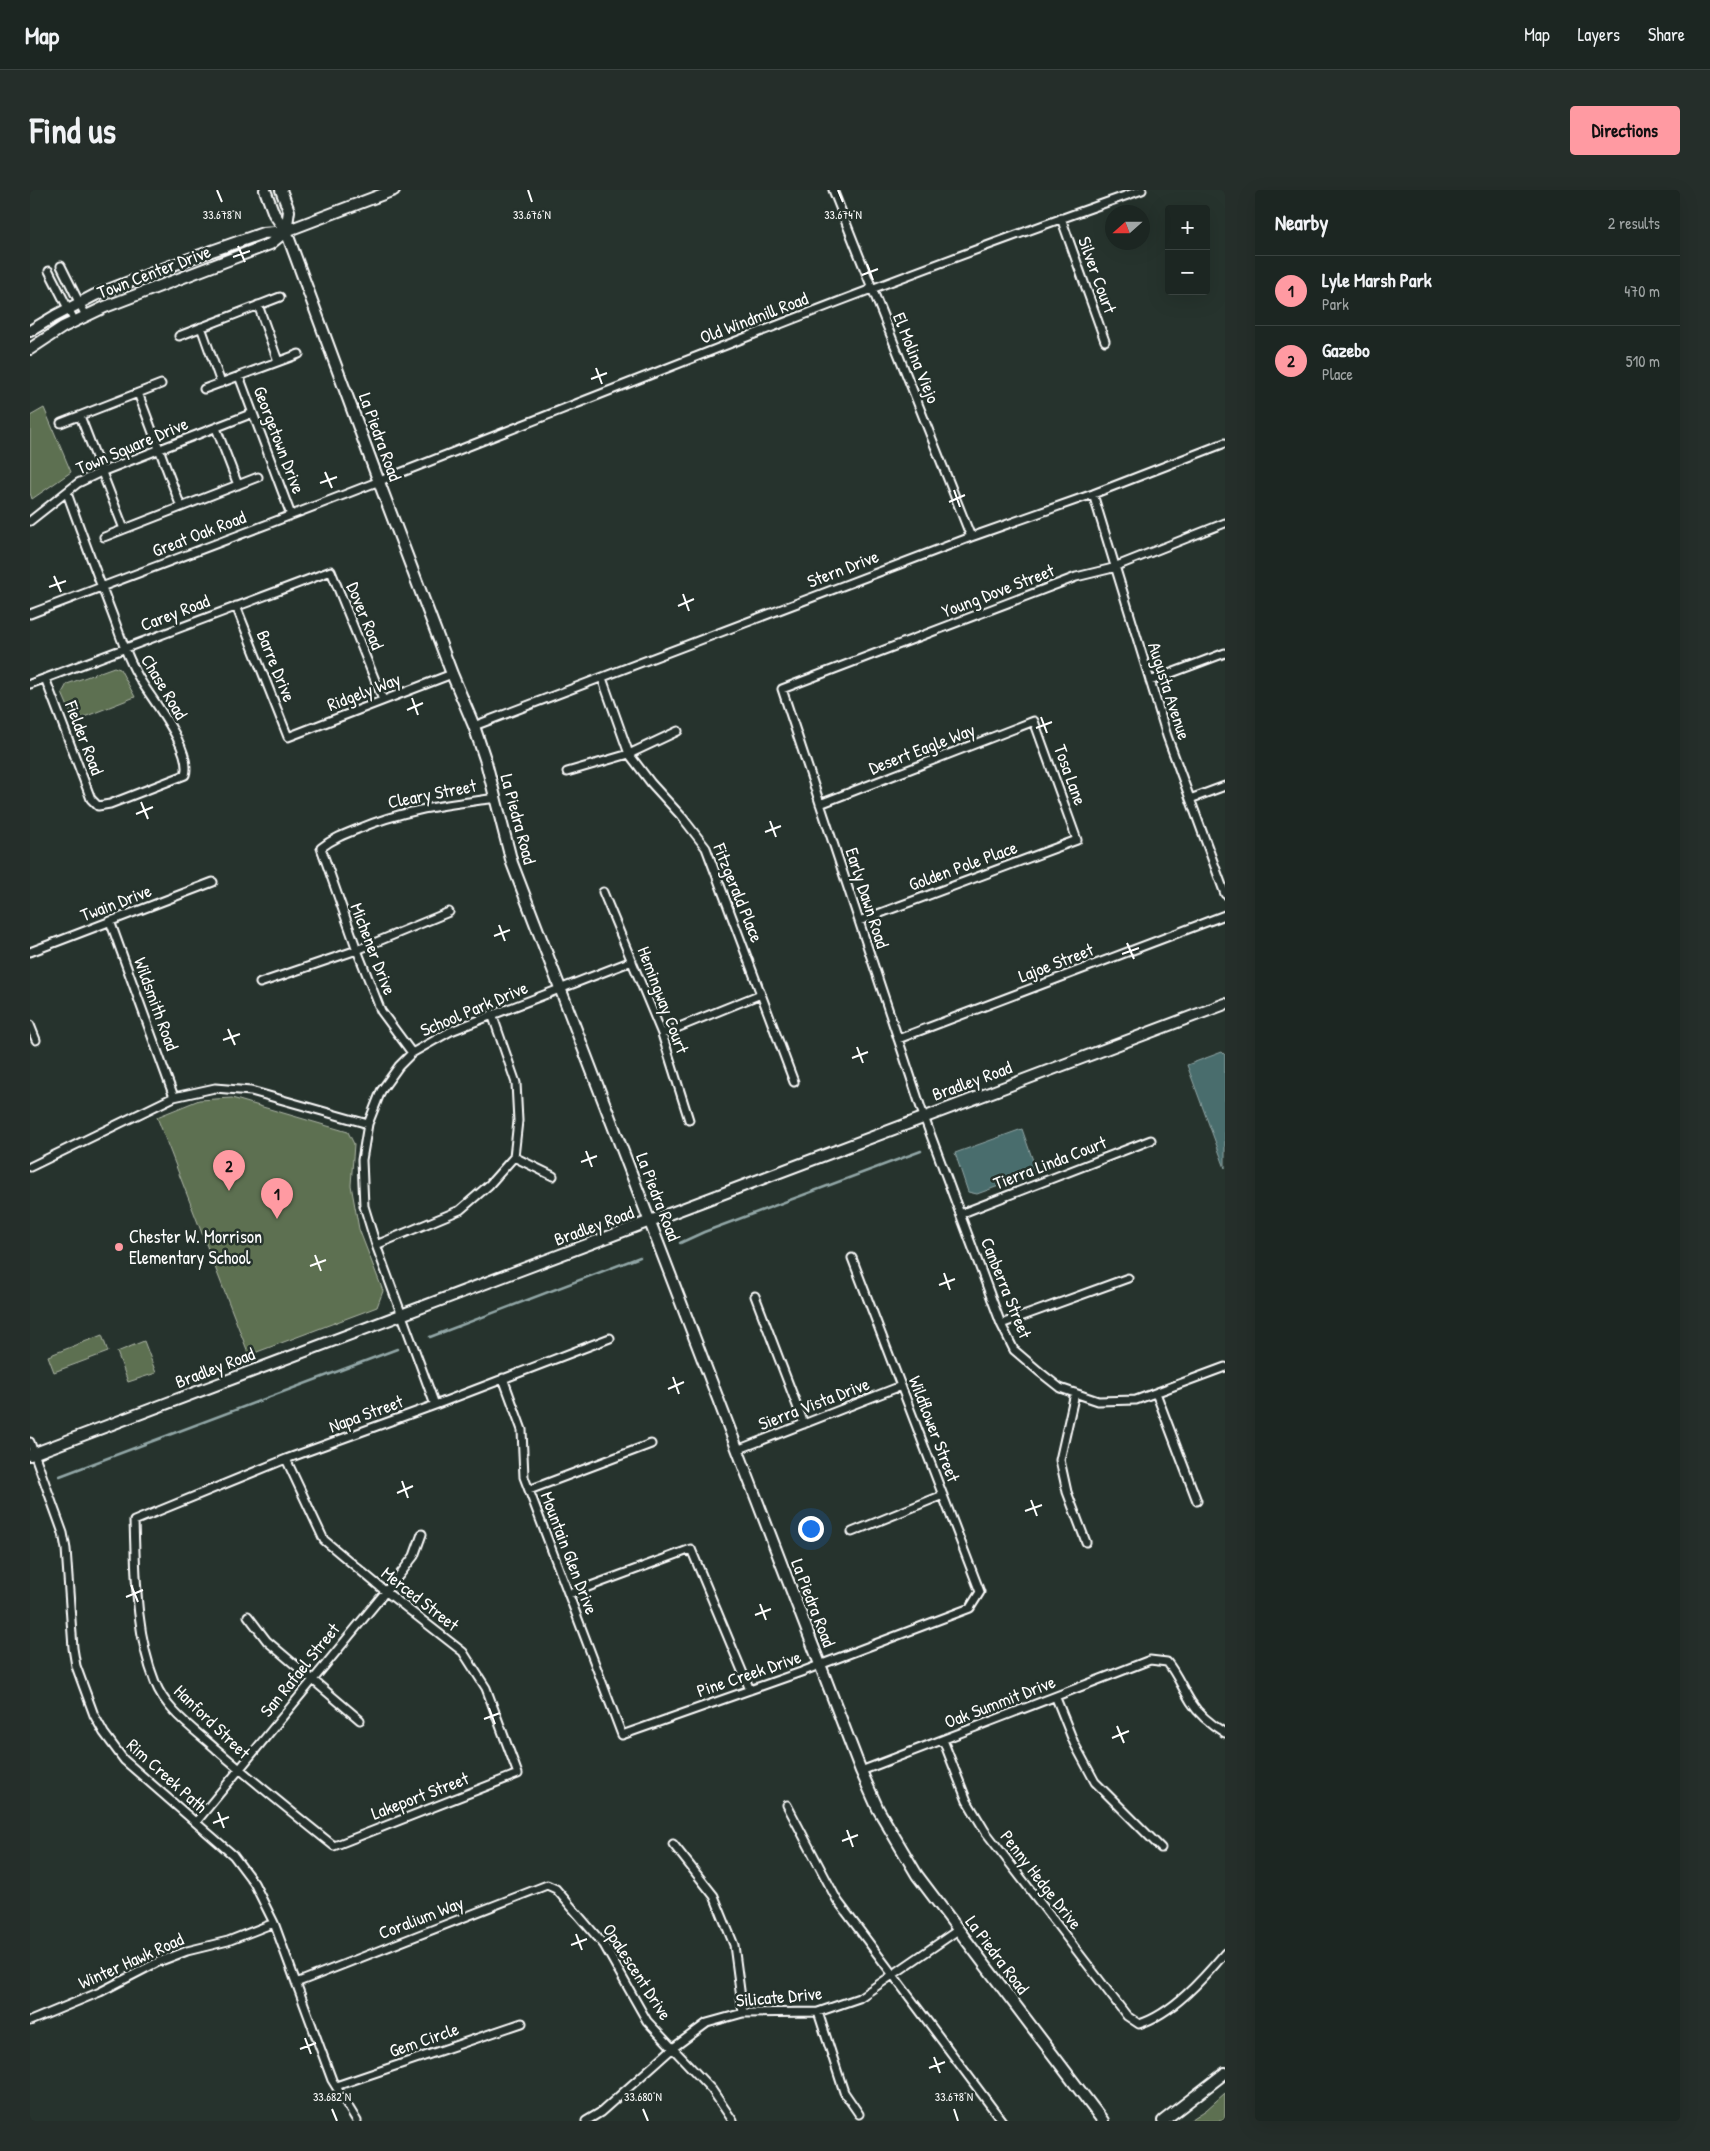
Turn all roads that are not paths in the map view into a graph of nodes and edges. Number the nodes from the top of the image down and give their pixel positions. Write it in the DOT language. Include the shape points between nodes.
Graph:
graph roads {
  1 [pos="265,190"];
  2 [pos="281,190"];
  3 [pos="394,190"];
  4 [pos="833,190"];
  5 [pos="1142,190"];
  6 [pos="1061,218"];
  7 [pos="286,231"];
  8 [pos="61,266"];
  9 [pos="49,271"];
  10 [pos="873,289"];
  11 [pos="280,297"];
  12 [pos="80,303"];
  13 [pos="258,305"];
  14 [pos="69,308"];
  15 [pos="86,316"];
  16 [pos="75,322"];
  17 [pos="201,327"];
  18 [pos="30,331"];
  19 [pos="179,336"];
  20 [pos="1105,342"];
  21 [pos="30,349"];
  22 [pos="299,354"];
  23 [pos="278,361"];
  24 [pos="239,376"];
  25 [pos="221,383"];
  26 [pos="161,384"];
  27 [pos="204,389"];
  28 [pos="138,393"];
  29 [pos="253,414"];
  30 [pos="80,416"];
  31 [pos="61,423"];
  32 [pos="216,428"];
  33 [pos="1225,444"];
  34 [pos="160,449"];
  35 [pos="101,472"];
  36 [pos="258,477"];
  37 [pos="379,482"];
  38 [pos="238,485"];
  39 [pos="67,493"];
  40 [pos="1094,494"];
  41 [pos="182,507"];
  42 [pos="291,515"];
  43 [pos="30,521"];
  44 [pos="1225,523"];
  45 [pos="124,529"];
  46 [pos="104,537"];
  47 [pos="971,537"];
  48 [pos="1115,567"];
  49 [pos="331,571"];
  50 [pos="101,587"];
  51 [pos="236,606"];
  52 [pos="30,614"];
  53 [pos="125,648"];
  54 [pos="1225,652"];
  55 [pos="452,674"];
  56 [pos="45,678"];
  57 [pos="602,678"];
  58 [pos="1150,681"];
  59 [pos="30,684"];
  60 [pos="782,689"];
  61 [pos="383,700"];
  62 [pos="1034,721"];
  63 [pos="474,726"];
  64 [pos="678,731"];
  65 [pos="288,737"];
  66 [pos="629,754"];
  67 [pos="567,772"];
  68 [pos="1225,786"];
  69 [pos="496,798"];
  70 [pos="1190,799"];
  71 [pos="820,804"];
  72 [pos="98,806"];
  73 [pos="1078,840"];
  74 [pos="321,848"];
  75 [pos="213,882"];
  76 [pos="603,892"];
  77 [pos="1225,894"];
  78 [pos="449,912"];
  79 [pos="1225,915"];
  80 [pos="110,921"];
  81 [pos="859,921"];
  82 [pos="357,950"];
  83 [pos="30,952"];
  84 [pos="632,961"];
  85 [pos="260,983"];
  86 [pos="561,989"];
  87 [pos="761,994"];
  88 [pos="1225,1004"];
  89 [pos="492,1014"];
  90 [pos="30,1025"];
  91 [pos="662,1034"];
  92 [pos="898,1039"];
  93 [pos="36,1040"];
  94 [pos="412,1053"];
  95 [pos="794,1082"];
  96 [pos="174,1097"];
  97 [pos="924,1116"];
  98 [pos="689,1120"];
  99 [pos="368,1124"];
  100 [pos="1151,1140"];
  101 [pos="514,1157"];
  102 [pos="30,1167"];
  103 [pos="553,1176"];
  104 [pos="960,1214"];
  105 [pos="650,1222"];
  106 [pos="376,1245"];
  107 [pos="852,1258"];
  108 [pos="1128,1278"];
  109 [pos="755,1296"];
  110 [pos="402,1315"];
  111 [pos="1001,1324"];
  112 [pos="610,1338"];
  113 [pos="1225,1367"];
  114 [pos="503,1378"];
  115 [pos="901,1386"];
  116 [pos="1075,1393"];
  117 [pos="1156,1393"];
  118 [pos="435,1405"];
  119 [pos="804,1424"];
  120 [pos="30,1442"];
  121 [pos="651,1444"];
  122 [pos="737,1450"];
  123 [pos="32,1454"];
  124 [pos="286,1459"];
  125 [pos="529,1490"];
  126 [pos="943,1495"];
  127 [pos="1197,1501"];
  128 [pos="134,1521"];
  129 [pos="852,1532"];
  130 [pos="422,1534"];
  131 [pos="1086,1542"];
  132 [pos="385,1591"];
  133 [pos="569,1594"];
  134 [pos="970,1608"];
  135 [pos="248,1616"];
  136 [pos="819,1665"];
  137 [pos="313,1678"];
  138 [pos="750,1690"];
  139 [pos="1056,1698"];
  140 [pos="360,1720"];
  141 [pos="1225,1733"];
  142 [pos="622,1734"];
  143 [pos="943,1740"];
  144 [pos="239,1769"];
  145 [pos="861,1771"];
  146 [pos="518,1774"];
  147 [pos="787,1805"];
  148 [pos="196,1822"];
  149 [pos="673,1844"];
  150 [pos="334,1846"];
  151 [pos="1161,1848"];
  152 [pos="556,1889"];
  153 [pos="274,1923"];
  154 [pos="958,1930"];
  155 [pos="1225,1953"];
  156 [pos="892,1975"];
  157 [pos="296,1983"];
  158 [pos="818,2012"];
  159 [pos="743,2013"];
  160 [pos="30,2021"];
  161 [pos="522,2023"];
  162 [pos="673,2048"];
  163 [pos="1225,2073"];
  164 [pos="336,2086"];
  165 [pos="859,2114"];
  166 [pos="595,2119"];
  167 [pos="357,2121"];
  168 [pos="586,2121"];
  169 [pos="733,2121"];
  170 [pos="1002,2121"];
  171 [pos="1103,2121"];
  172 [pos="1163,2121"];
  1 -- 7 [label="street, La Piedra Road" via="274,214"];
  2 -- 7 [label="street, La Piedra Road" via="289,211"];
  3 -- 7 [label="street"];
  4 -- 10 [label="street, El Molina Viejo"];
  5 -- 6 [label="street, Old Windmill Road"];
  6 -- 10 [label="street, Old Windmill Road"];
  6 -- 20 [label="street, Silver Court"];
  7 -- 12 [label="street, Town Center Drive" via="263,233"];
  7 -- 15 [label="street, Town Center Drive" via="270,244"];
  7 -- 37 [label="street, La Piedra Road"];
  8 -- 12 [label="street"];
  9 -- 14 [label="street"];
  10 -- 37 [label="street, Old Windmill Road"];
  10 -- 47 [label="street, El Molina Viejo"];
  11 -- 13 [label="street"];
  12 -- 14 [label="street, Town Center Drive"];
  12 -- 15 [label="street"];
  13 -- 17 [label="street"];
  13 -- 23 [label="street"];
  14 -- 16 [label="street"];
  14 -- 18 [label="street, Town Center Drive"];
  15 -- 16 [label="street, Town Center Drive"];
  16 -- 21 [label="street, Town Center Drive"];
  17 -- 19 [label="street"];
  17 -- 25 [label="street"];
  22 -- 23 [label="street"];
  23 -- 24 [label="street"];
  24 -- 25 [label="street"];
  24 -- 29 [label="street, Georgetown Drive"];
  25 -- 27 [label="street"];
  26 -- 28 [label="street"];
  28 -- 30 [label="street"];
  28 -- 34 [label="street"];
  29 -- 32 [label="street, Town Square Drive"];
  29 -- 42 [label="street, Georgetown Drive"];
  30 -- 31 [label="street"];
  30 -- 35 [label="street"];
  32 -- 34 [label="street, Town Square Drive"];
  32 -- 38 [label="street"];
  33 -- 40 [label="street, Stern Drive"];
  34 -- 35 [label="street, Town Square Drive"];
  34 -- 41 [label="street"];
  35 -- 39 [label="street, Town Square Drive" via="78,483"];
  35 -- 45 [label="street"];
  36 -- 38 [label="street"];
  37 -- 42 [label="street, Great Oak Road"];
  37 -- 55 [label="street, La Piedra Road"];
  38 -- 41 [label="street"];
  39 -- 43 [label="street, Town Square Drive"];
  39 -- 50 [label="street, Chase Road"];
  40 -- 47 [label="street, Stern Drive"];
  40 -- 48 [label="street, Augusta Avenue"];
  41 -- 45 [label="street"];
  42 -- 50 [label="street, Great Oak Road"];
  44 -- 48 [label="street, Young Dove Street"];
  45 -- 46 [label="street"];
  47 -- 57 [label="street, Stern Drive"];
  48 -- 58 [label="street, Augusta Avenue"];
  48 -- 60 [label="street, Young Dove Street" via="1076,577"];
  49 -- 51 [label="street, Carey Road"];
  49 -- 61 [label="street, Dover Road"];
  50 -- 52 [label="street, Great Oak Road"];
  50 -- 53 [label="street, Chase Road"];
  51 -- 53 [label="street, Carey Road"];
  51 -- 65 [label="street, Barre Drive"];
  53 -- 56 [label="street, Carey Road"];
  53 -- 72 [label="street, Chase Road" via="140,680 165,715 187,764 185,775"];
  54 -- 58 [label="street"];
  55 -- 61 [label="street, Ridgely Way"];
  55 -- 63 [label="street, La Piedra Road"];
  56 -- 59 [label="street, Carey Road"];
  56 -- 72 [label="street, Fielder Road" via="91,799"];
  57 -- 63 [label="street, Stern Drive"];
  57 -- 66 [label="street, Fitzgerald Place"];
  58 -- 70 [label="street, Augusta Avenue"];
  60 -- 71 [label="street, Early Dawn Road"];
  61 -- 65 [label="street, Ridgely Way"];
  62 -- 71 [label="street, Desert Eagle Way"];
  62 -- 73 [label="street, Tosa Lane"];
  63 -- 69 [label="street, La Piedra Road"];
  64 -- 66 [label="street"];
  66 -- 67 [label="street"];
  66 -- 87 [label="street, Fitzgerald Place" via="706,848"];
  68 -- 70 [label="street"];
  69 -- 74 [label="street, Cleary Street" via="419,808 330,840"];
  69 -- 86 [label="street, La Piedra Road" via="512,862"];
  70 -- 77 [label="street, Augusta Avenue"];
  71 -- 81 [label="street, Early Dawn Road"];
  73 -- 81 [label="street, Golden Pole Place"];
  74 -- 82 [label="street, Michener Drive"];
  75 -- 80 [label="street, Twain Drive"];
  76 -- 84 [label="street, Hemingway Court"];
  78 -- 82 [label="street"];
  79 -- 92 [label="street, Lajoe Street"];
  80 -- 83 [label="street, Twain Drive"];
  80 -- 96 [label="street, Wildsmith Road"];
  81 -- 92 [label="street, Early Dawn Road"];
  82 -- 85 [label="street"];
  82 -- 94 [label="street, Michener Drive" via="382,1011"];
  84 -- 86 [label="street, School Park Drive"];
  84 -- 91 [label="street, Hemingway Court"];
  86 -- 89 [label="street, School Park Drive"];
  86 -- 105 [label="street, La Piedra Road"];
  87 -- 91 [label="street"];
  87 -- 95 [label="street, Fitzgerald Place"];
  88 -- 97 [label="street, Bradley Road"];
  89 -- 94 [label="street, School Park Drive" via="451,1031"];
  89 -- 101 [label="street" via="516,1082 518,1121"];
  90 -- 93 [label="street"];
  91 -- 98 [label="street, Hemingway Court"];
  92 -- 97 [label="street, Early Dawn Road"];
  94 -- 99 [label="street, School Park Drive" via="381,1091"];
  96 -- 99 [label="street" via="215,1088 251,1092"];
  96 -- 102 [label="street"];
  97 -- 104 [label="street, Canberra Street"];
  97 -- 105 [label="street, Bradley Road"];
  99 -- 106 [label="street, School Park Drive" via="362,1160 364,1206"];
  100 -- 104 [label="street, Tierra Linda Court"];
  101 -- 103 [label="street"];
  101 -- 106 [label="street" via="460,1210"];
  104 -- 111 [label="street, Canberra Street"];
  105 -- 110 [label="street, Bradley Road"];
  105 -- 122 [label="street, La Piedra Road"];
  106 -- 110 [label="street, School Park Drive"];
  107 -- 115 [label="street, Wildflower Street"];
  108 -- 111 [label="street"];
  109 -- 119 [label="street"];
  110 -- 118 [label="street, School Park Drive"];
  110 -- 123 [label="street, Bradley Road"];
  111 -- 116 [label="street, Canberra Street" via="1014,1350 1060,1388"];
  112 -- 114 [label="street, Napa Street"];
  113 -- 117 [label="street, Canberra Street"];
  114 -- 118 [label="street, Napa Street"];
  114 -- 125 [label="street, Mountain Glen Drive" via="522,1430 524,1477"];
  115 -- 119 [label="street, Sierra Vista Drive"];
  115 -- 126 [label="street, Wildflower Street"];
  116 -- 117 [label="street, Canberra Street" via="1098,1401 1136,1400"];
  116 -- 131 [label="street" via="1060,1460 1067,1492"];
  117 -- 127 [label="street"];
  118 -- 124 [label="street, Napa Street"];
  119 -- 122 [label="street, Sierra Vista Drive"];
  120 -- 123 [label="street, Rim Creek Path"];
  121 -- 125 [label="street"];
  122 -- 136 [label="street, La Piedra Road"];
  123 -- 148 [label="street, Rim Creek Path" via="63,1533 73,1648 88,1702 104,1733 124,1760"];
  124 -- 128 [label="street, Napa Street"];
  124 -- 132 [label="street, Merced Street" via="324,1540"];
  125 -- 133 [label="street, Mountain Glen Drive"];
  126 -- 129 [label="street"];
  126 -- 134 [label="street, Wildflower Street" via="980,1592"];
  128 -- 144 [label="street, Hanford Street" via="144,1649 155,1683 165,1702"];
  130 -- 132 [label="street, San Rafael Street" via="414,1556"];
  132 -- 137 [label="street, San Rafael Street"];
  132 -- 146 [label="street, Merced Street" via="463,1652 486,1688"];
  133 -- 138 [label="street" via="691,1549"];
  133 -- 142 [label="street, Mountain Glen Drive"];
  134 -- 136 [label="street, Pine Creek Drive"];
  135 -- 137 [label="street" via="267,1641"];
  136 -- 138 [label="street, Pine Creek Drive"];
  136 -- 145 [label="street, La Piedra Road"];
  137 -- 140 [label="street"];
  137 -- 144 [label="street, San Rafael Street"];
  138 -- 142 [label="street, Pine Creek Drive"];
  139 -- 141 [label="street, Oak Summit Drive" via="1150,1660 1167,1662 1177,1674 1191,1703 1210,1724"];
  139 -- 143 [label="street, Oak Summit Drive"];
  139 -- 151 [label="street" via="1074,1743 1095,1782"];
  143 -- 145 [label="street, Oak Summit Drive"];
  143 -- 155 [label="street, Penny Hedge Drive" via="967,1801 985,1831 1127,2016 1139,2024 1154,2019 1202,1980"];
  144 -- 148 [label="street, San Rafael Street"];
  144 -- 150 [label="street, Hanford Street"];
  145 -- 154 [label="street, La Piedra Road" via="897,1844"];
  146 -- 150 [label="street, Lakeport Street"];
  147 -- 156 [label="street" via="837,1900"];
  148 -- 153 [label="street, Rim Creek Path" via="241,1864"];
  149 -- 159 [label="street" via="714,1896 734,1945"];
  152 -- 157 [label="street, Coralium Way" via="547,1885"];
  152 -- 162 [label="street, Opalescent Drive" via="604,1945 647,2021"];
  153 -- 157 [label="street, Rim Creek Path"];
  153 -- 160 [label="street, Winter Hawk Road" via="228,1941 187,1951"];
  154 -- 156 [label="street, Silicate Drive"];
  154 -- 171 [label="street, La Piedra Road"];
  156 -- 158 [label="street, Silicate Drive" via="859,1998"];
  156 -- 170 [label="street"];
  157 -- 164 [label="street, Rim Creek Path"];
  158 -- 159 [label="street, Silicate Drive"];
  158 -- 165 [label="street" via="844,2092"];
  159 -- 162 [label="street, Silicate Drive" via="707,2023"];
  161 -- 164 [label="street, Gem Circle"];
  162 -- 166 [label="street, Silicate Drive"];
  162 -- 169 [label="street, Opalescent Drive" via="712,2090"];
  163 -- 172 [label="street"];
  164 -- 167 [label="street, Rim Creek Path"];
  166 -- 168 [label="street, Silicate Drive"];
}
